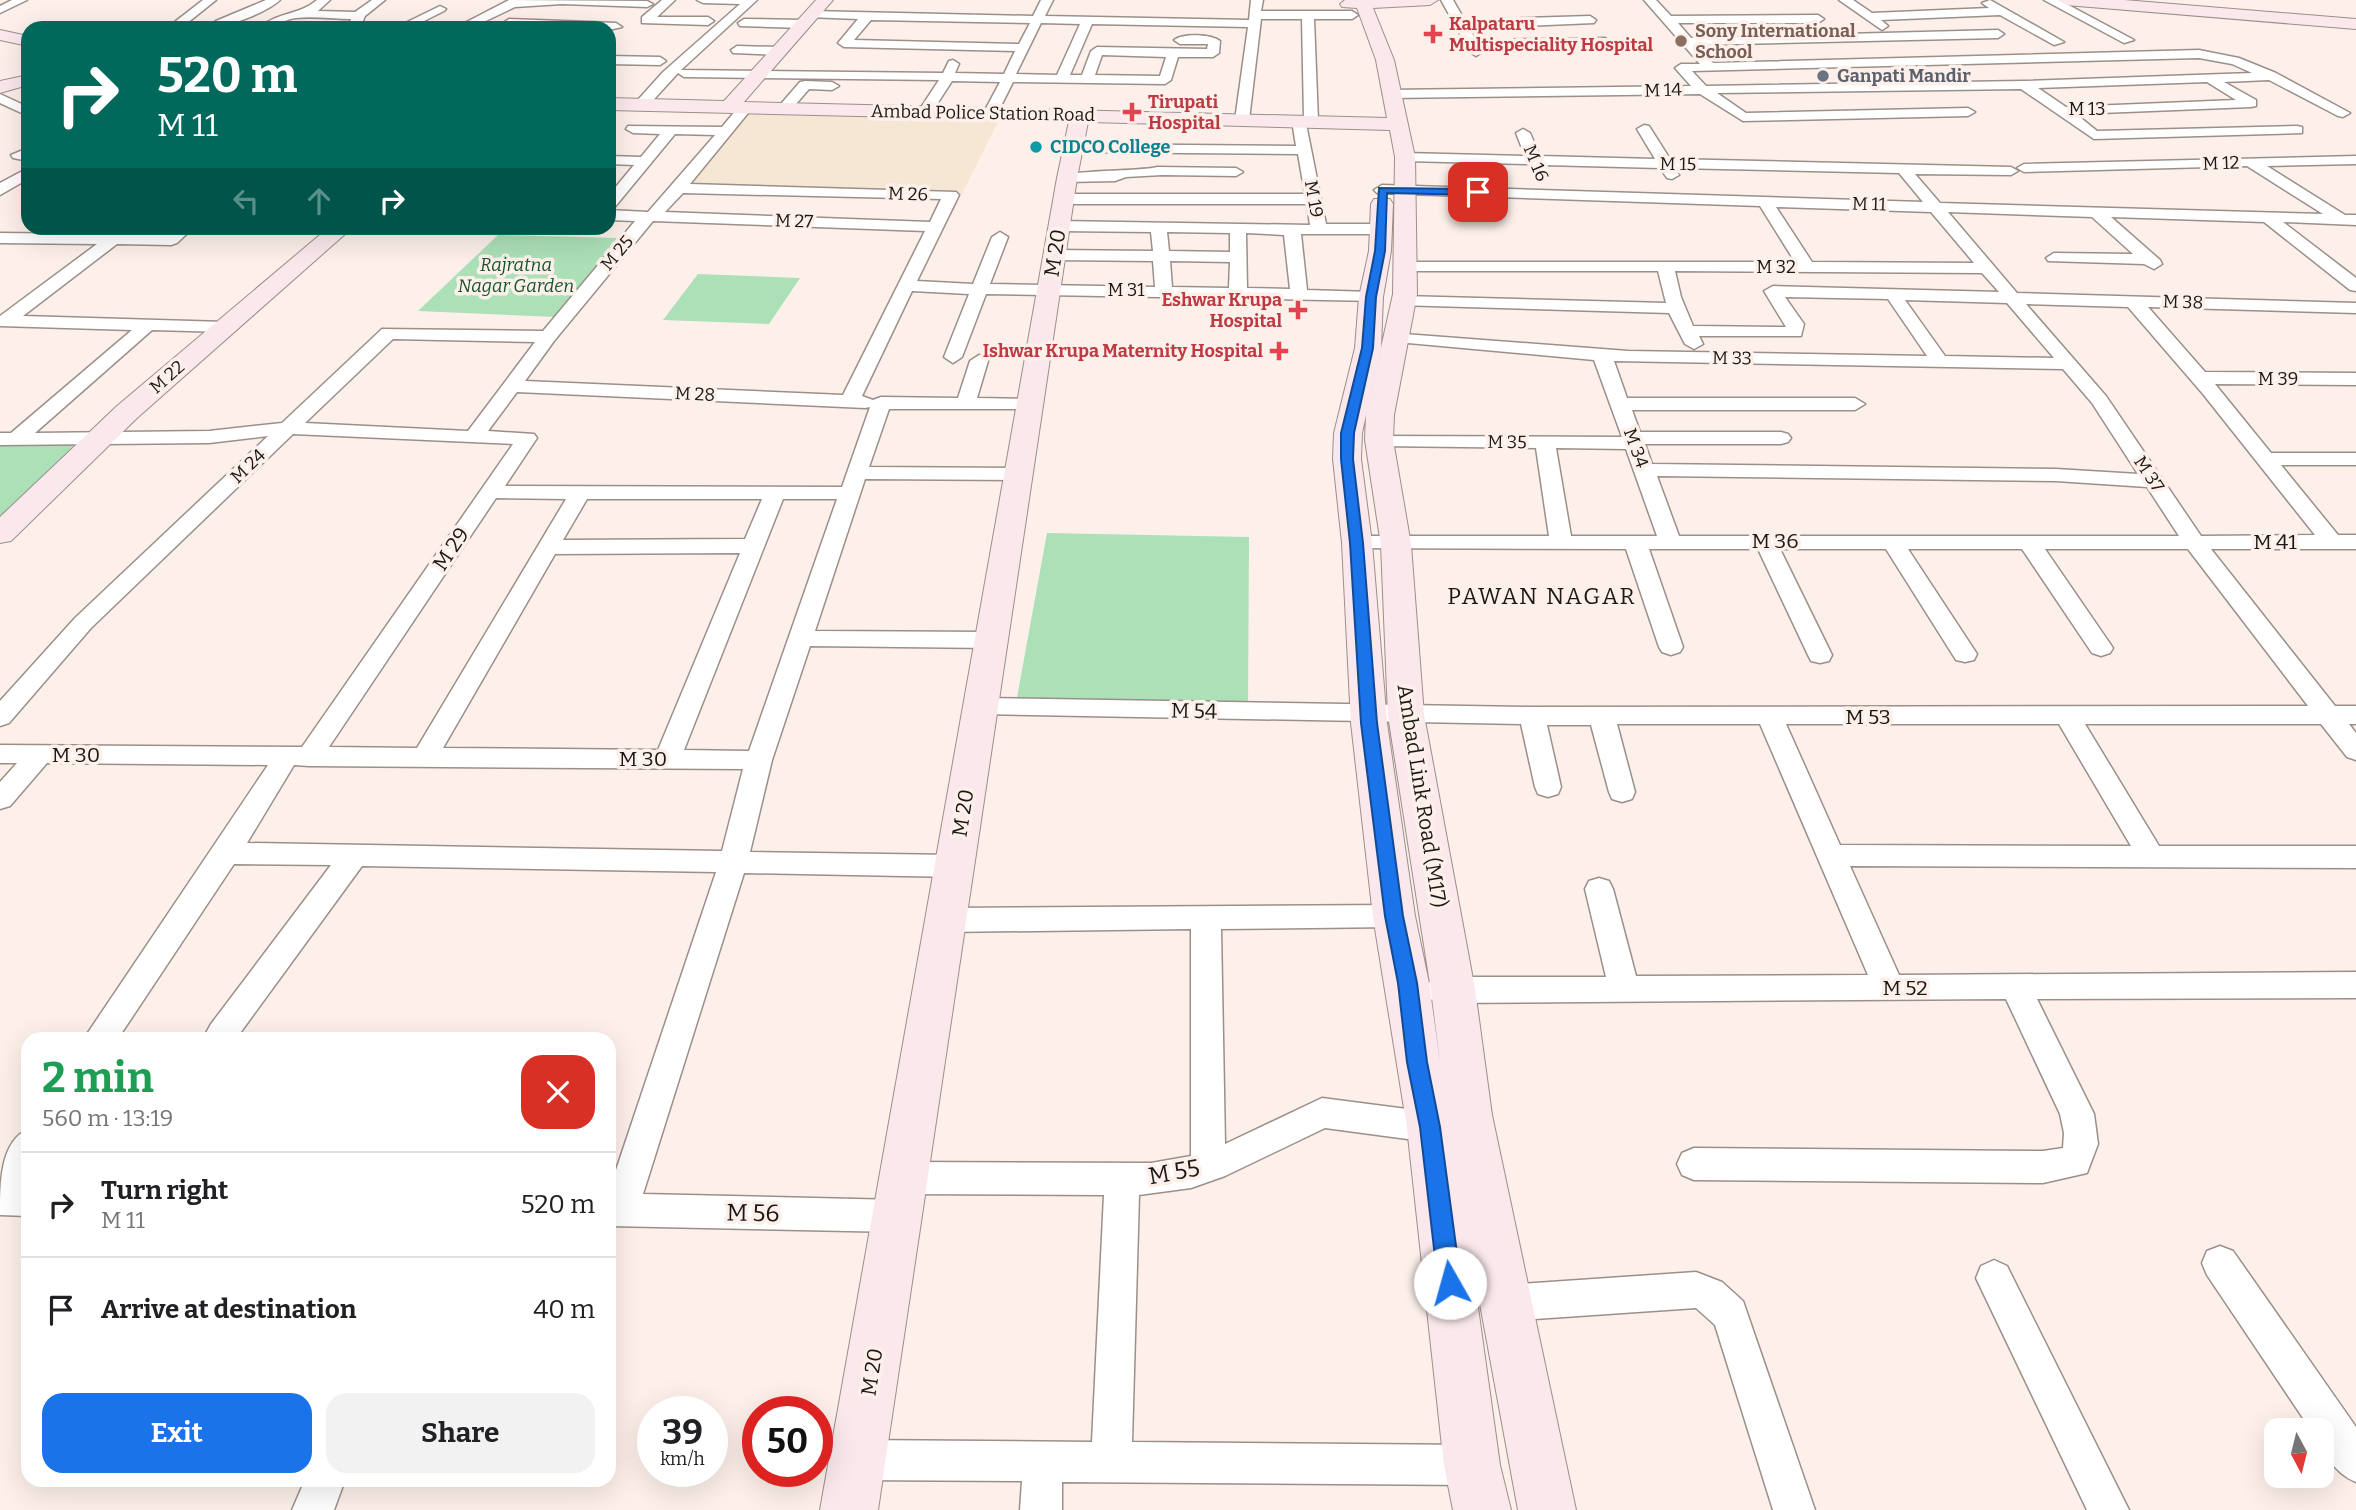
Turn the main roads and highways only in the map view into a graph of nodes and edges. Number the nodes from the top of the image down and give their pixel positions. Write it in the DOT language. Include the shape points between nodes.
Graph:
graph roads {
  1 [pos="825,0"];
  2 [pos="1430,0"];
  3 [pos="2066,0"];
  4 [pos="2085,1"];
  5 [pos="1355,5"];
  6 [pos="2356,24"];
  7 [pos="0,29"];
  8 [pos="21,34"];
  9 [pos="0,35"];
  10 [pos="21,40"];
  11 [pos="21,79"];
  12 [pos="0,84"];
  13 [pos="616,104"];
  14 [pos="738,107"];
  15 [pos="1393,146"];
  16 [pos="1064,202"];
  17 [pos="333,235"];
  18 [pos="1393,288"];
  19 [pos="0,534"];
  20 [pos="849,1510"];
  21 [pos="1482,1510"];
  22 [pos="1547,1510"];
  1 -- 14 [label="main road" via="758,74"];
  2 -- 5 [label="main road"];
  3 -- 4 [label="main road"];
  4 -- 6 [label="main road"];
  5 -- 15 [label="main road, Ambad Link Road (M17)" via="1385,60"];
  7 -- 8 [label="main road"];
  9 -- 10 [label="main road"];
  11 -- 12 [label="main road"];
  13 -- 14 [label="main road, Ambad Police Station Road"];
  14 -- 16 [label="main road, Ambad Police Station Road" via="990,114"];
  15 -- 16 [label="main road, Ambad Police Station Road" via="1305,121 1242,120"];
  15 -- 18 [label="main road, Ambad Link Road (M17)"];
  15 -- 18 [label="main road, Ambad Link Road (M17)" via="1382,229"];
  16 -- 20 [label="main road, M 20"];
  17 -- 19 [label="main road, M 22" via="99,439"];
  18 -- 21 [label="main road, Ambad Link Road (M17)" via="1368,348 1348,433 1347,459 1368,715 1394,916 1430,1127 1472,1465"];
  18 -- 22 [label="main road, Ambad Link Road (M17)" via="1397,337 1379,440 1396,545 1406,715 1453,990 1469,1115"];
}
